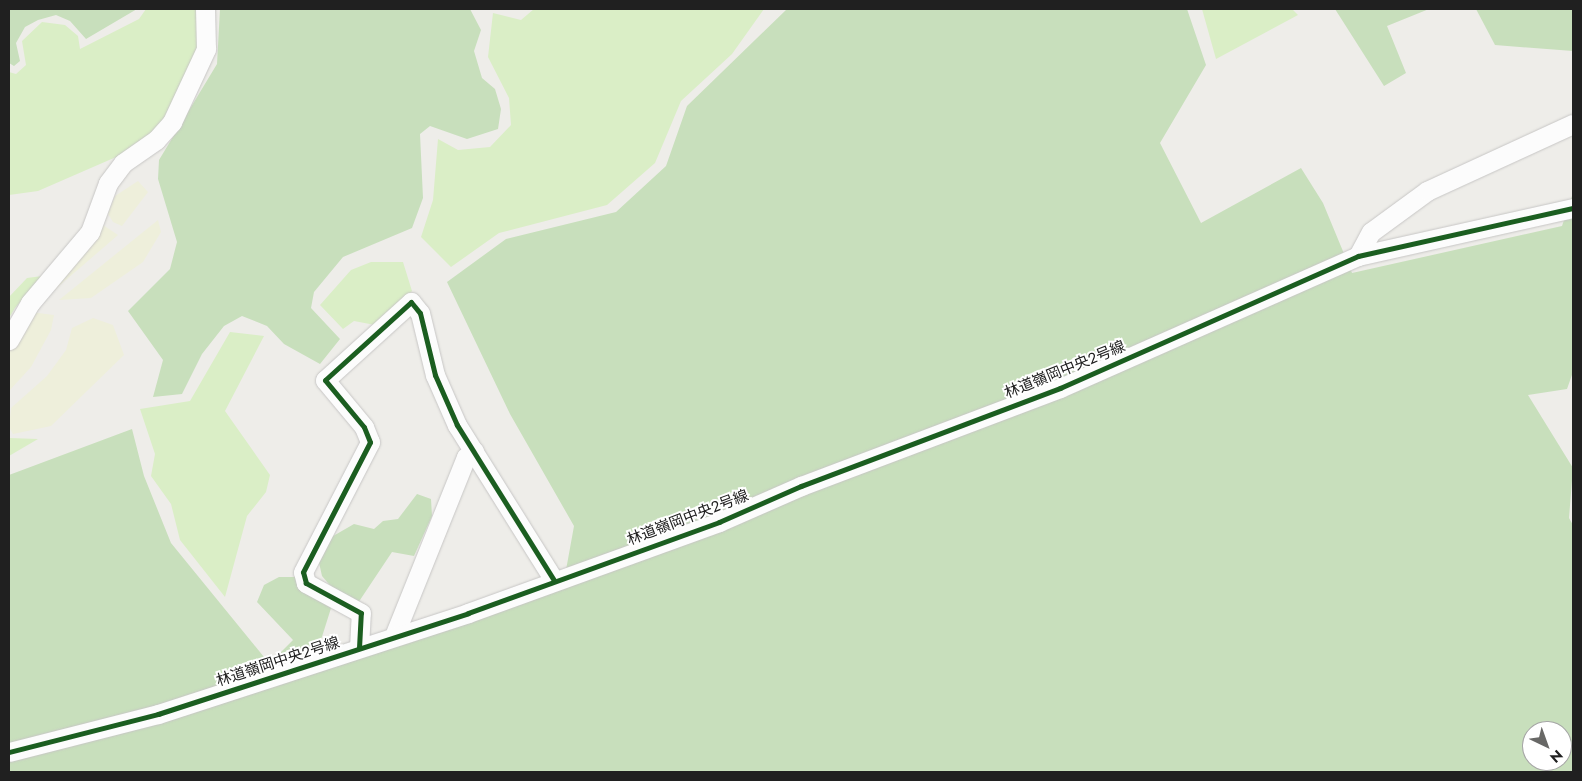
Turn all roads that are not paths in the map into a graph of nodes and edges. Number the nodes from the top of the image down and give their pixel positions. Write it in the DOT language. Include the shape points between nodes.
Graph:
graph roads {
  1 [pos="205,9"];
  2 [pos="1573,124"];
  3 [pos="1573,208"];
  4 [pos="1358,256"];
  5 [pos="9,340"];
  6 [pos="474,451"];
  7 [pos="554,580"];
  8 [pos="394,636"];
  9 [pos="359,648"];
  10 [pos="9,752"];
  1 -- 5 [label="street" via="206,49 172,122 156,140 122,163 108,183 90,232 30,303"];
  2 -- 4 [label="street" via="1427,191 1371,232"];
  3 -- 4 [label="street, 林道嶺岡中央2号線"];
  4 -- 7 [label="street, 林道嶺岡中央2号線" via="1060,388 800,486 719,522"];
  6 -- 7 [label="street"];
  6 -- 8 [label="street" via="466,457"];
  6 -- 9 [label="street" via="435,375 420,313 411,302 324,380 364,427 370,442 303,572 306,583 361,612"];
  7 -- 8 [label="street, 林道嶺岡中央2号線"];
  8 -- 9 [label="street, 林道嶺岡中央2号線"];
  9 -- 10 [label="street, 林道嶺岡中央2号線" via="158,714"];
}
